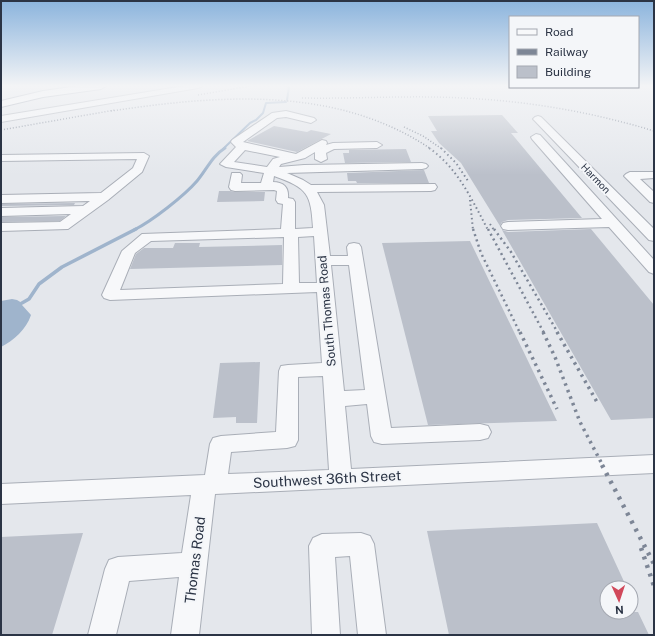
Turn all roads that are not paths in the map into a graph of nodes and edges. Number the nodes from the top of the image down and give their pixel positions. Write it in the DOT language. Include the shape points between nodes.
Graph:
graph roads {
  1 [pos="21,116"];
  2 [pos="274,116"];
  3 [pos="293,116"];
  4 [pos="1,119"];
  5 [pos="538,119"];
  6 [pos="311,120"];
  7 [pos="536,137"];
  8 [pos="322,144"];
  9 [pos="377,145"];
  10 [pos="243,146"];
  11 [pos="259,149"];
  12 [pos="551,153"];
  13 [pos="572,153"];
  14 [pos="295,157"];
  15 [pos="1,158"];
  16 [pos="422,166"];
  17 [pos="327,167"];
  18 [pos="238,171"];
  19 [pos="654,175"];
  20 [pos="268,179"];
  21 [pos="634,180"];
  22 [pos="599,181"];
  23 [pos="431,187"];
  24 [pos="335,188"];
  25 [pos="308,189"];
  26 [pos="26,194"];
  27 [pos="104,197"];
  28 [pos="1,199"];
  29 [pos="654,199"];
  30 [pos="85,210"];
  31 [pos="628,210"];
  32 [pos="602,211"];
  33 [pos="6,212"];
  34 [pos="613,223"];
  35 [pos="1,226"];
  36 [pos="508,226"];
  37 [pos="320,232"];
  38 [pos="290,233"];
  39 [pos="652,233"];
  40 [pos="628,240"];
  41 [pos="322,261"];
  42 [pos="652,266"];
  43 [pos="325,287"];
  44 [pos="291,288"];
  45 [pos="332,369"];
  46 [pos="376,397"];
  47 [pos="334,398"];
  48 [pos="480,432"];
  49 [pos="652,467"];
  50 [pos="341,479"];
  51 [pos="210,484"];
  52 [pos="1,494"];
  53 [pos="194,564"];
  54 [pos="102,635"];
  55 [pos="185,635"];
  56 [pos="326,635"];
  57 [pos="372,635"];
  1 -- 4 [label="street"];
  2 -- 10 [label="street" via="236,142"];
  3 -- 6 [label="street"];
  5 -- 13 [label="street, Harmon"];
  7 -- 12 [label="street"];
  8 -- 14 [label="street"];
  9 -- 17 [label="street" via="333,146 320,151"];
  10 -- 11 [label="street"];
  10 -- 18 [label="street" via="226,164"];
  11 -- 14 [label="street"];
  11 -- 18 [label="street"];
  12 -- 13 [label="street"];
  12 -- 32 [label="street"];
  13 -- 22 [label="street, Harmon"];
  14 -- 20 [label="street" via="277,161"];
  15 -- 27 [label="street" via="144,156 138,170"];
  16 -- 17 [label="street"];
  17 -- 20 [label="street"];
  17 -- 24 [label="street"];
  18 -- 20 [label="street"];
  18 -- 20 [label="street" via="235,187"];
  19 -- 21 [label="street" via="630,176"];
  20 -- 25 [label="street, South Thomas Road" via="289,177"];
  20 -- 38 [label="street" via="283,190"];
  21 -- 22 [label="street"];
  21 -- 29 [label="street"];
  22 -- 31 [label="street, Harmon"];
  23 -- 24 [label="street"];
  24 -- 25 [label="street"];
  25 -- 37 [label="street, South Thomas Road" via="318,205"];
  26 -- 27 [label="street"];
  26 -- 28 [label="street"];
  26 -- 33 [label="street"];
  27 -- 30 [label="street"];
  30 -- 33 [label="street"];
  30 -- 35 [label="street" via="63,226"];
  31 -- 32 [label="street"];
  31 -- 39 [label="street, Harmon"];
  32 -- 34 [label="street"];
  33 -- 35 [label="street"];
  34 -- 36 [label="street"];
  34 -- 40 [label="street"];
  37 -- 38 [label="street"];
  37 -- 41 [label="street, South Thomas Road"];
  38 -- 44 [label="street"];
  38 -- 44 [label="street" via="148,237 129,251 110,295"];
  39 -- 40 [label="street"];
  40 -- 42 [label="street"];
  41 -- 43 [label="street, South Thomas Road"];
  41 -- 46 [label="street" via="355,254"];
  43 -- 44 [label="street"];
  43 -- 45 [label="street, South Thomas Road"];
  45 -- 47 [label="street, South Thomas Road"];
  45 -- 51 [label="street, Thomas Road" via="288,371 288,440 220,444"];
  46 -- 47 [label="street"];
  46 -- 48 [label="street" via="382,436"];
  47 -- 50 [label="street, South Thomas Road"];
  49 -- 50 [label="street, Southwest 36th Street"];
  50 -- 51 [label="street, Southwest 36th Street"];
  51 -- 52 [label="street, Southwest 36th Street"];
  51 -- 53 [label="street, Thomas Road"];
  53 -- 54 [label="street" via="118,569"];
  53 -- 55 [label="street, Thomas Road"];
  56 -- 57 [label="street" via="322,546 362,544"];
}
